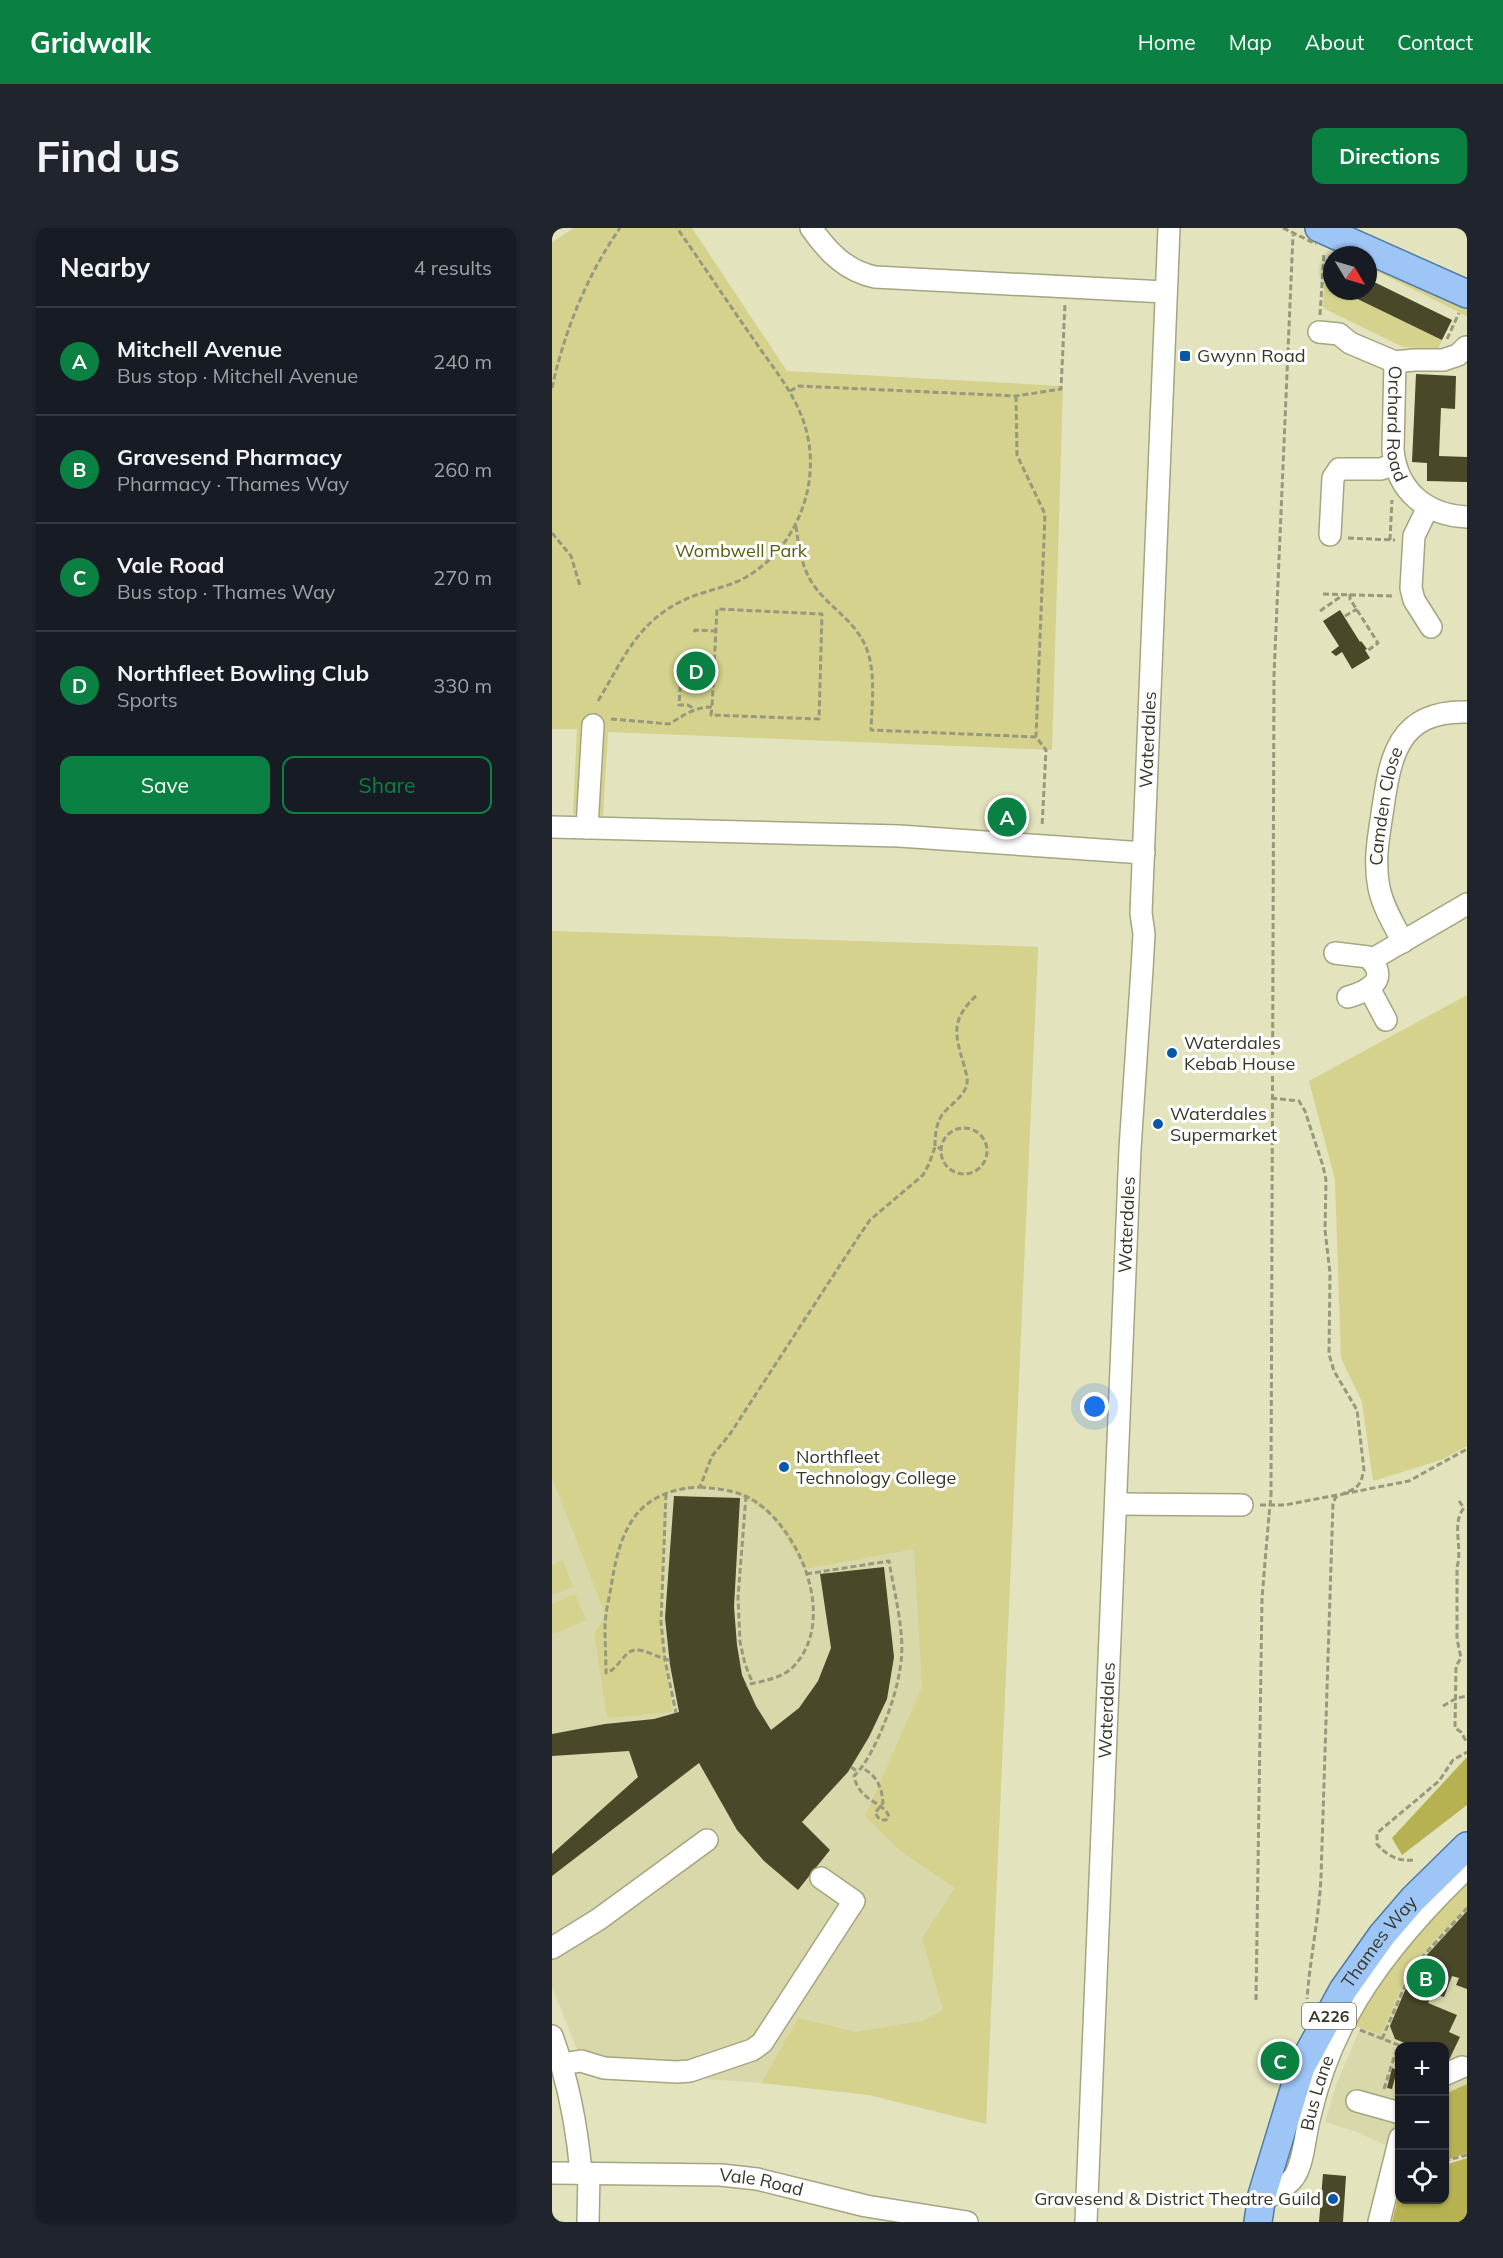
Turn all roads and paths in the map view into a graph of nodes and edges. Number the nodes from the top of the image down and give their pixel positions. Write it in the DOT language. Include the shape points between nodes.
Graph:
graph roads {
  1 [pos="620,228"];
  2 [pos="677,228"];
  3 [pos="811,228"];
  4 [pos="1169,228"];
  5 [pos="1283,228"];
  6 [pos="1293,235"];
  7 [pos="1321,238"];
  8 [pos="1066,285"];
  9 [pos="1165,292"];
  10 [pos="1467,294"];
  11 [pos="1319,332"];
  12 [pos="1466,347"];
  13 [pos="1395,362"];
  14 [pos="552,388"];
  15 [pos="790,391"];
  16 [pos="1016,396"];
  17 [pos="1394,464"];
  18 [pos="1392,497"];
  19 [pos="1428,507"];
  20 [pos="1467,517"];
  21 [pos="796,526"];
  22 [pos="552,533"];
  23 [pos="1334,536"];
  24 [pos="580,586"];
  25 [pos="1323,594"];
  26 [pos="1343,594"];
  27 [pos="1350,594"];
  28 [pos="1399,596"];
  29 [pos="1357,609"];
  30 [pos="1320,611"];
  31 [pos="1345,616"];
  32 [pos="1431,627"];
  33 [pos="716,631"];
  34 [pos="694,632"];
  35 [pos="1367,651"];
  36 [pos="682,688"];
  37 [pos="598,701"];
  38 [pos="712,707"];
  39 [pos="695,710"];
  40 [pos="1467,712"];
  41 [pos="593,725"];
  42 [pos="1036,737"];
  43 [pos="552,826"];
  44 [pos="587,828"];
  45 [pos="1041,847"];
  46 [pos="1144,853"];
  47 [pos="1467,904"];
  48 [pos="1403,942"];
  49 [pos="1335,953"];
  50 [pos="1371,960"];
  51 [pos="1369,988"];
  52 [pos="978,994"];
  53 [pos="1348,997"];
  54 [pos="1386,1020"];
  55 [pos="1271,1098"];
  56 [pos="935,1147"];
  57 [pos="940,1148"];
  58 [pos="1467,1449"];
  59 [pos="700,1487"];
  60 [pos="666,1493"];
  61 [pos="1340,1495"];
  62 [pos="746,1496"];
  63 [pos="1459,1501"];
  64 [pos="1116,1504"];
  65 [pos="1242,1504"];
  66 [pos="806,1574"];
  67 [pos="667,1660"];
  68 [pos="753,1684"];
  69 [pos="747,1685"];
  70 [pos="1467,1696"];
  71 [pos="1455,1700"];
  72 [pos="1443,1706"];
  73 [pos="676,1713"];
  74 [pos="1467,1743"];
  75 [pos="1467,1752"];
  76 [pos="851,1767"];
  77 [pos="862,1768"];
  78 [pos="858,1772"];
  79 [pos="880,1808"];
  80 [pos="707,1840"];
  81 [pos="1467,1846"];
  82 [pos="1413,1860"];
  83 [pos="1467,1868"];
  84 [pos="821,1878"];
  85 [pos="1467,1908"];
  86 [pos="552,1948"];
  87 [pos="1307,1999"];
  88 [pos="1256,2000"];
  89 [pos="1355,2027"];
  90 [pos="552,2036"];
  91 [pos="1382,2039"];
  92 [pos="1395,2044"];
  93 [pos="1395,2054"];
  94 [pos="1393,2058"];
  95 [pos="562,2064"];
  96 [pos="1357,2101"];
  97 [pos="1390,2110"];
  98 [pos="1397,2150"];
  99 [pos="1467,2156"];
  100 [pos="1449,2160"];
  101 [pos="552,2173"];
  102 [pos="585,2173"];
  103 [pos="1259,2212"];
  104 [pos="588,2222"];
  105 [pos="966,2222"];
  106 [pos="1086,2222"];
  107 [pos="1379,2222"];
  1 -- 14 [label="path" via="574,316"];
  2 -- 15 [label="path"];
  3 -- 8 [label="street" via="842,263 875,278"];
  4 -- 9 [label="street, Waterdales"];
  5 -- 7 [label="path, bridge"];
  6 -- 55 [label="path" via="1274,675"];
  7 -- 10 [label="main road"];
  7 -- 11 [label="path"];
  8 -- 9 [label="street"];
  8 -- 16 [label="path" via="1061,389"];
  9 -- 46 [label="street, Waterdales"];
  11 -- 13 [label="street" via="1339,334 1350,343"];
  12 -- 13 [label="street, Orchard Road" via="1458,355 1443,360"];
  13 -- 17 [label="street, Orchard Road"];
  15 -- 16 [label="path" via="799,386"];
  15 -- 21 [label="path" via="805,426 810,460 807,494"];
  16 -- 42 [label="path" via="1017,455 1045,514"];
  17 -- 19 [label="street, Orchard Road" via="1404,485"];
  17 -- 23 [label="street" via="1381,469 1339,469 1333,479"];
  18 -- 23 [label="path" via="1390,540"];
  19 -- 20 [label="street, Orchard Road"];
  19 -- 32 [label="street" via="1414,536 1411,584 1414,598"];
  21 -- 37 [label="path" via="774,554 748,575 686,599 654,619 628,648"];
  21 -- 42 [label="path" via="803,566 810,579 848,618 865,646 872,676 871,730"];
  22 -- 24 [label="path" via="571,556"];
  25 -- 26 [label="path"];
  26 -- 27 [label="path"];
  26 -- 30 [label="path"];
  27 -- 28 [label="path"];
  27 -- 29 [label="path"];
  29 -- 31 [label="path"];
  29 -- 35 [label="path" via="1378,643"];
  33 -- 34 [label="path"];
  33 -- 38 [label="path"];
  33 -- 38 [label="path" via="717,609 822,614 819,719 711,715"];
  36 -- 39 [label="path" via="679,705"];
  38 -- 39 [label="path"];
  39 -- 41 [label="path" via="669,724 607,719"];
  40 -- 48 [label="street, Camden Close" via="1426,719 1406,735 1392,758 1377,845 1377,874 1384,904"];
  41 -- 44 [label="street"];
  42 -- 45 [label="path" via="1046,750"];
  43 -- 44 [label="street"];
  44 -- 45 [label="street" via="899,836"];
  45 -- 46 [label="street"];
  46 -- 64 [label="street, Waterdales"];
  47 -- 48 [label="street"];
  48 -- 50 [label="street"];
  49 -- 50 [label="street"];
  50 -- 51 [label="street" via="1378,976"];
  51 -- 53 [label="street"];
  51 -- 54 [label="street"];
  52 -- 56 [label="path" via="962,1011 956,1028 967,1086 941,1117"];
  55 -- 61 [label="path" via="1299,1101 1326,1180 1329,1354 1334,1371 1357,1410 1364,1470 1356,1488"];
  55 -- 88 [label="path, bridge" via="1271,1496 1262,1598"];
  56 -- 57 [label="path"];
  56 -- 59 [label="path" via="923,1175 870,1220 861,1233 712,1456"];
  57 -- 57 [label="path" via="948,1168 961,1174 976,1171 987,1152 983,1139 966,1128 952,1131"];
  58 -- 61 [label="path" via="1408,1480"];
  59 -- 60 [label="path"];
  59 -- 62 [label="path"];
  60 -- 67 [label="path" via="661,1622"];
  60 -- 67 [label="path" via="647,1505 624,1531 617,1552 605,1624 606,1673 619,1666 630,1651"];
  61 -- 65 [label="path" via="1285,1505"];
  61 -- 87 [label="path" via="1333,1503 1319,1904"];
  62 -- 66 [label="path" via="784,1528"];
  62 -- 68 [label="path" via="738,1597 740,1642"];
  63 -- 71 [label="path" via="1464,1508 1458,1518 1460,1556 1456,1574 1461,1658 1456,1666"];
  64 -- 65 [label="street"];
  64 -- 106 [label="street, Waterdales"];
  66 -- 68 [label="path" via="813,1601 808,1645 791,1669"];
  66 -- 77 [label="path" via="889,1561 902,1660 894,1699"];
  67 -- 73 [label="path"];
  68 -- 69 [label="path"];
  70 -- 71 [label="path"];
  71 -- 72 [label="path"];
  71 -- 74 [label="path" via="1455,1728"];
  75 -- 82 [label="path" via="1453,1760 1439,1781 1376,1835 1377,1844 1385,1852"];
  76 -- 78 [label="path"];
  77 -- 78 [label="path"];
  77 -- 79 [label="path" via="877,1780 883,1794"];
  78 -- 79 [label="path" via="854,1776 860,1790"];
  79 -- 79 [label="path" via="875,1813 877,1818 886,1820 888,1812"];
  80 -- 86 [label="street" via="599,1919"];
  81 -- 103 [label="main road, Thames Way / A226" via="1382,1935 1343,1990 1300,2067"];
  83 -- 103 [label="street, Bus Lane" via="1418,1919 1362,1992 1326,2062 1297,2172"];
  84 -- 95 [label="street" via="854,1901 762,2043 690,2071 604,2068 581,2061"];
  85 -- 91 [label="path" via="1413,1967"];
  89 -- 91 [label="path"];
  90 -- 95 [label="street"];
  91 -- 92 [label="path"];
  93 -- 94 [label="path"];
  94 -- 97 [label="path"];
  95 -- 102 [label="street"];
  96 -- 97 [label="street"];
  98 -- 107 [label="street"];
  99 -- 100 [label="path"];
  101 -- 102 [label="street, Vale Road"];
  102 -- 104 [label="street"];
  102 -- 105 [label="street, Vale Road" via="747,2178 866,2206"];
}
